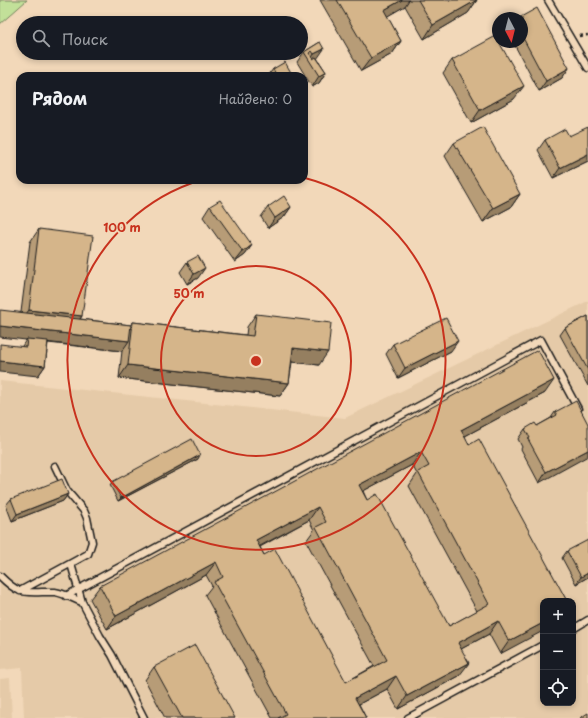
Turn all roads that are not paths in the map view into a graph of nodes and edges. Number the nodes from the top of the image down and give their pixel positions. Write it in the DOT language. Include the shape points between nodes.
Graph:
graph roads {
  1 [pos="548,0"];
  2 [pos="588,68"];
  3 [pos="581,414"];
  4 [pos="55,466"];
  5 [pos="71,564"];
  6 [pos="0,576"];
  7 [pos="78,589"];
  8 [pos="20,591"];
  9 [pos="66,596"];
  10 [pos="82,602"];
  11 [pos="588,620"];
  12 [pos="576,626"];
  13 [pos="540,647"];
  14 [pos="144,718"];
  15 [pos="408,718"];
  1 -- 2 [label="lane"];
  3 -- 7 [label="lane" via="541,340"];
  4 -- 5 [label="lane" via="67,490 84,511 92,542 88,554"];
  5 -- 7 [label="lane"];
  5 -- 8 [label="lane"];
  6 -- 8 [label="lane" via="15,590"];
  7 -- 9 [label="lane"];
  7 -- 10 [label="lane"];
  8 -- 9 [label="lane" via="56,592"];
  9 -- 10 [label="lane"];
  10 -- 14 [label="lane"];
  11 -- 12 [label="lane"];
  13 -- 15 [label="lane"];
}
